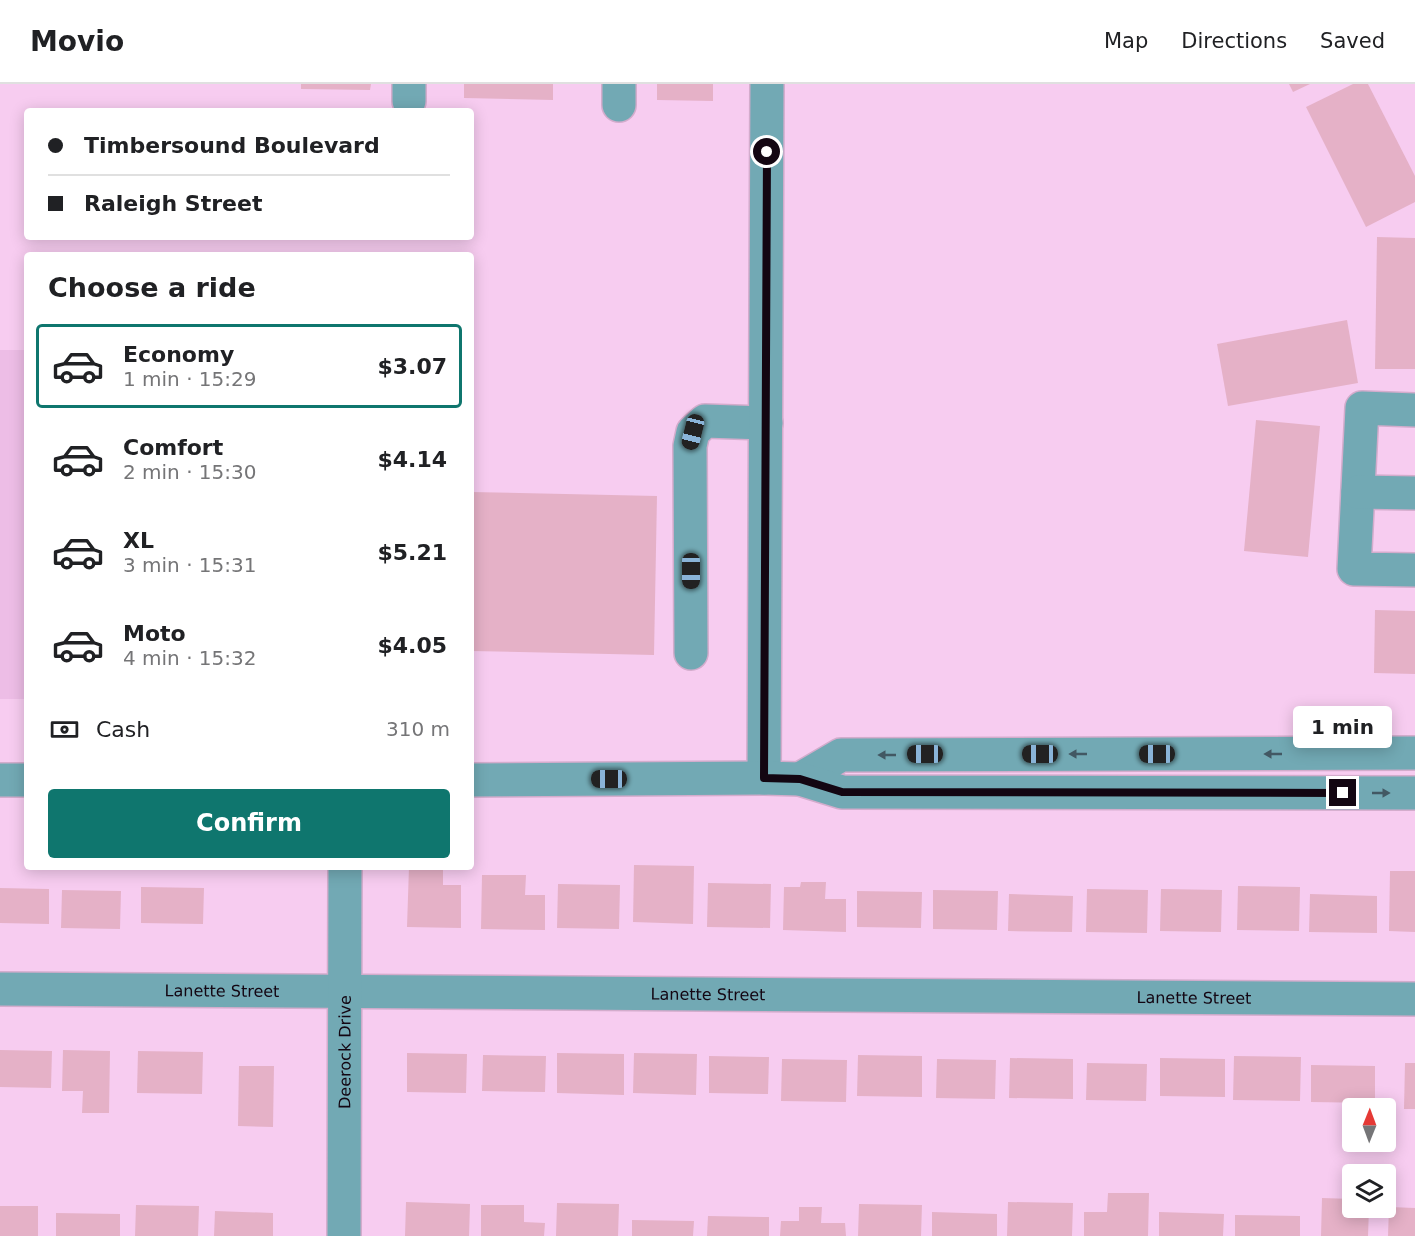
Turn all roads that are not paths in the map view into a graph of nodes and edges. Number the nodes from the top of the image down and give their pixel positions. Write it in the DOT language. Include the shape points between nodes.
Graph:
graph roads {
  1 [pos="767,84"];
  2 [pos="1415,410"];
  3 [pos="766,423"];
  4 [pos="1358,492"];
  5 [pos="1415,494"];
  6 [pos="1415,570"];
  7 [pos="691,653"];
  8 [pos="1415,753"];
  9 [pos="764,778"];
  10 [pos="800,779"];
  11 [pos="0,780"];
  12 [pos="24,780"];
  13 [pos="474,780"];
  14 [pos="1415,793"];
  15 [pos="345,870"];
  16 [pos="0,989"];
  17 [pos="344,991"];
  18 [pos="1415,999"];
  19 [pos="344,1236"];
  1 -- 3 [label="street"];
  2 -- 4 [label="street" via="1362,408"];
  3 -- 7 [label="street" via="705,421 693,432"];
  3 -- 9 [label="street"];
  4 -- 5 [label="street"];
  4 -- 6 [label="street" via="1354,569"];
  8 -- 10 [label="street, one-way" via="841,755"];
  9 -- 10 [label="street"];
  9 -- 13 [label="street"];
  10 -- 14 [label="street, one-way" via="842,792"];
  11 -- 12 [label="street"];
  15 -- 17 [label="street, Deerock Drive"];
  16 -- 17 [label="street, Lanette Street"];
  17 -- 18 [label="street, Lanette Street"];
  17 -- 19 [label="street, Deerock Drive"];
}
